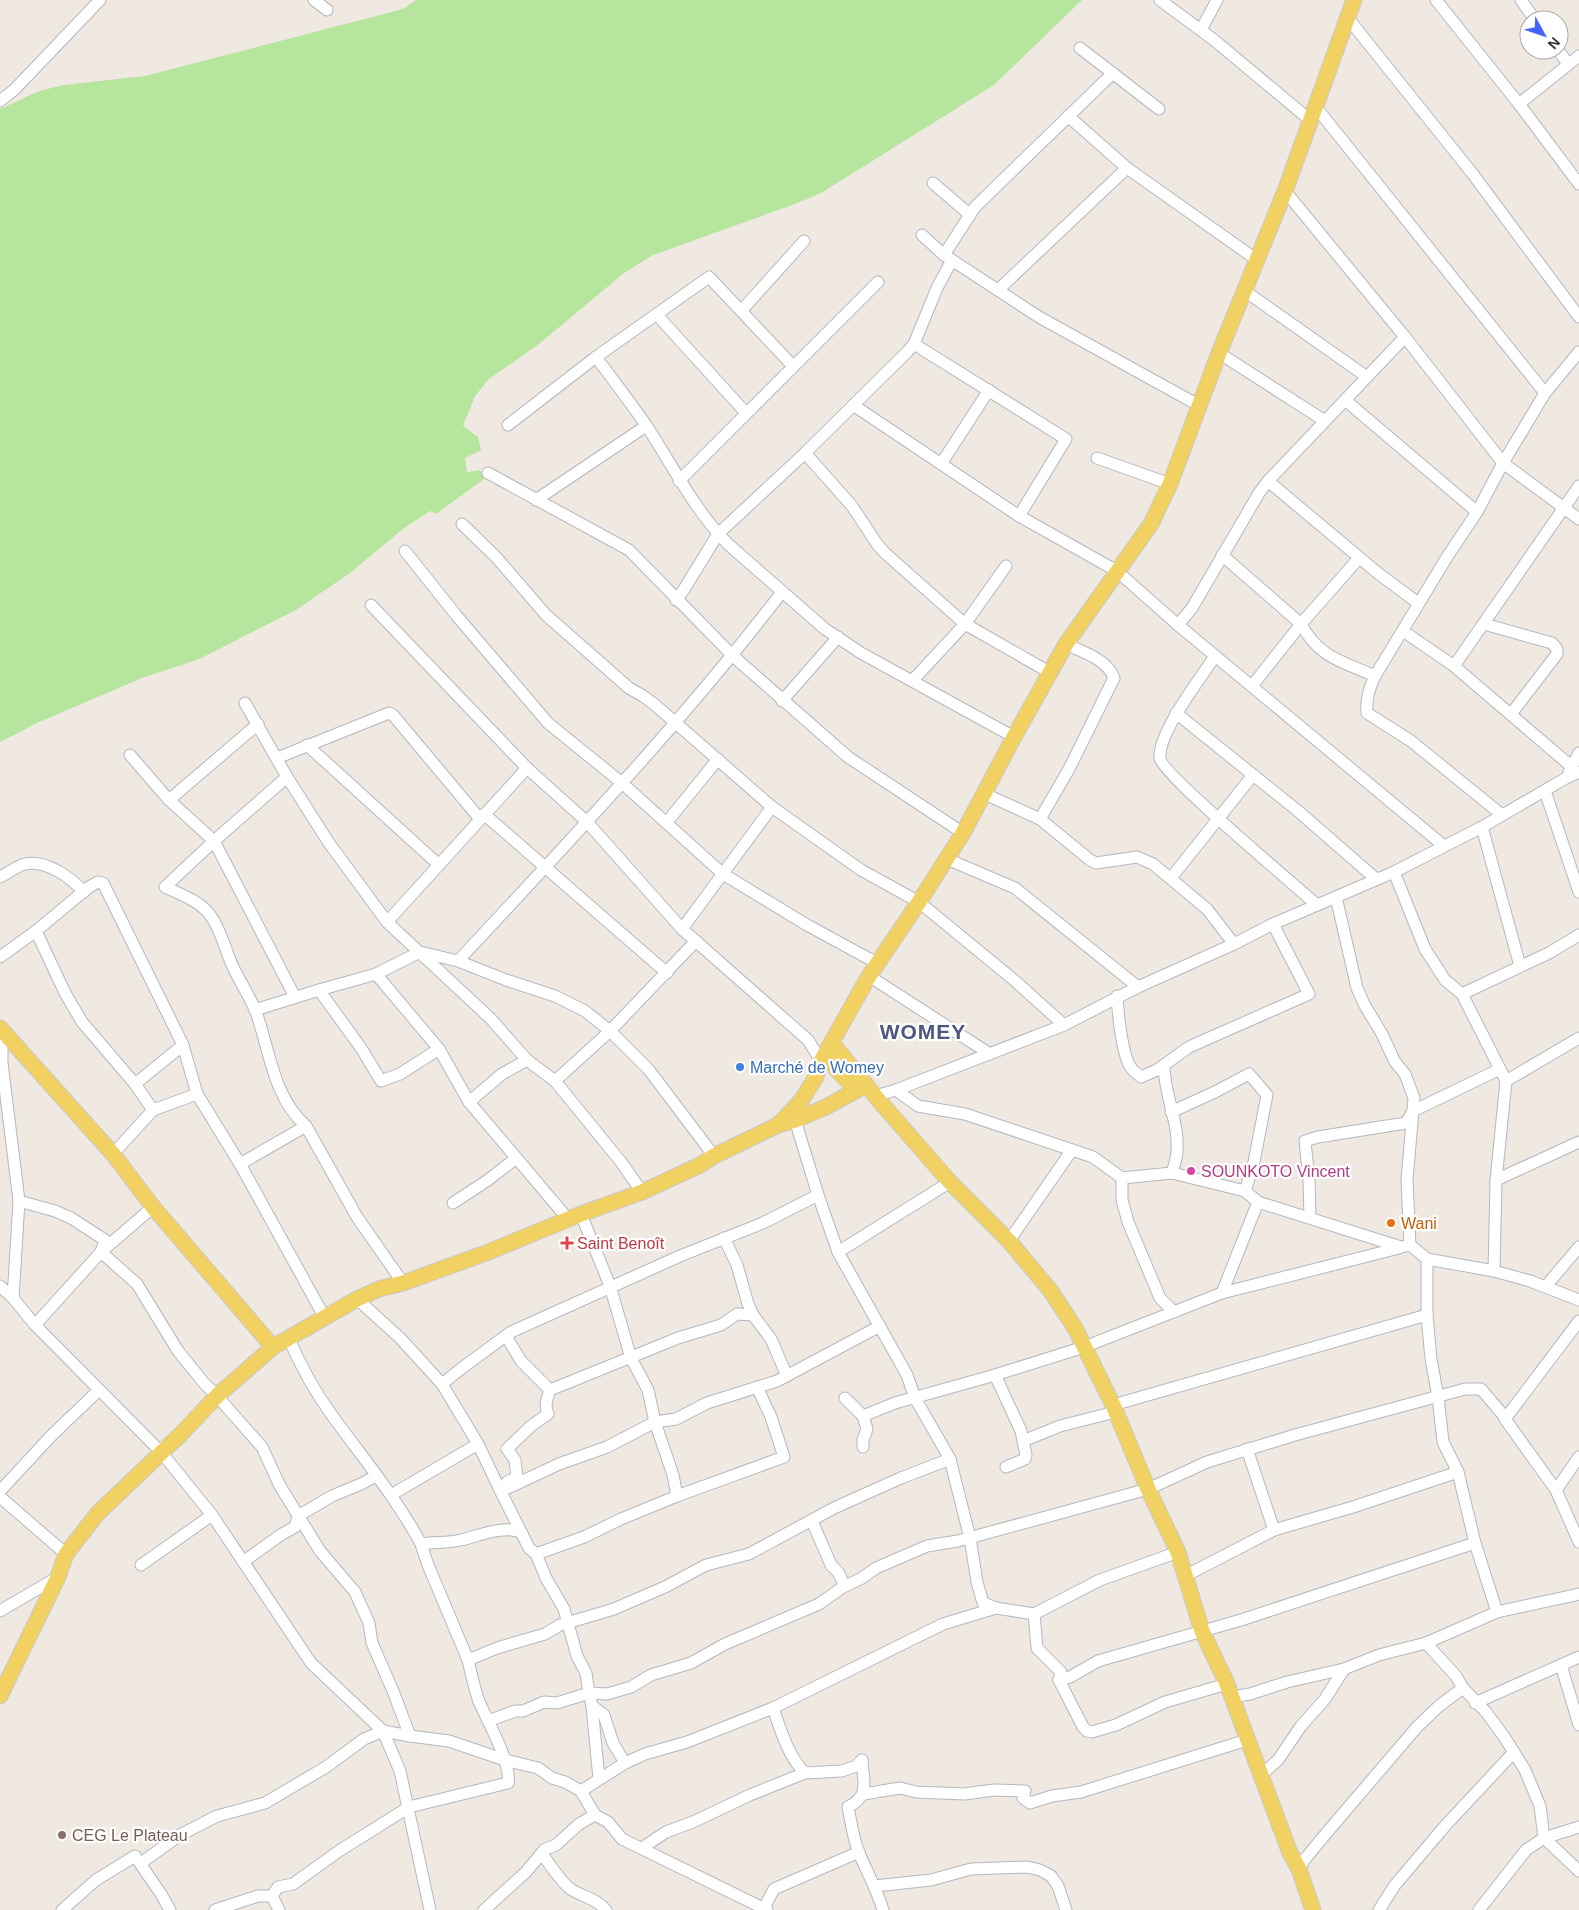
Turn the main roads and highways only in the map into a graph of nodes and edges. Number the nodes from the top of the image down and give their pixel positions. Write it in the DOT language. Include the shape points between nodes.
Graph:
graph roads {
  1 [pos="1354,0"];
  2 [pos="1,1029"];
  3 [pos="826,1052"];
  4 [pos="866,1090"];
  5 [pos="778,1125"];
  6 [pos="273,1347"];
  7 [pos="0,1696"];
  8 [pos="1313,1910"];
  1 -- 3 [label="main road" via="1285,191 1170,484 1151,524 1066,644 963,833 873,970"];
  2 -- 6 [label="main road" via="113,1154 153,1207"];
  3 -- 4 [label="main road" via="836,1069"];
  3 -- 5 [label="main road" via="816,1077 801,1100"];
  4 -- 5 [label="main road"];
  4 -- 8 [label="main road" via="1009,1241 1050,1290 1075,1328 1178,1552 1202,1631 1229,1691"];
  5 -- 6 [label="main road" via="642,1192 486,1253 379,1289"];
  6 -- 7 [label="main road" via="217,1396 98,1512 66,1554"];
}
